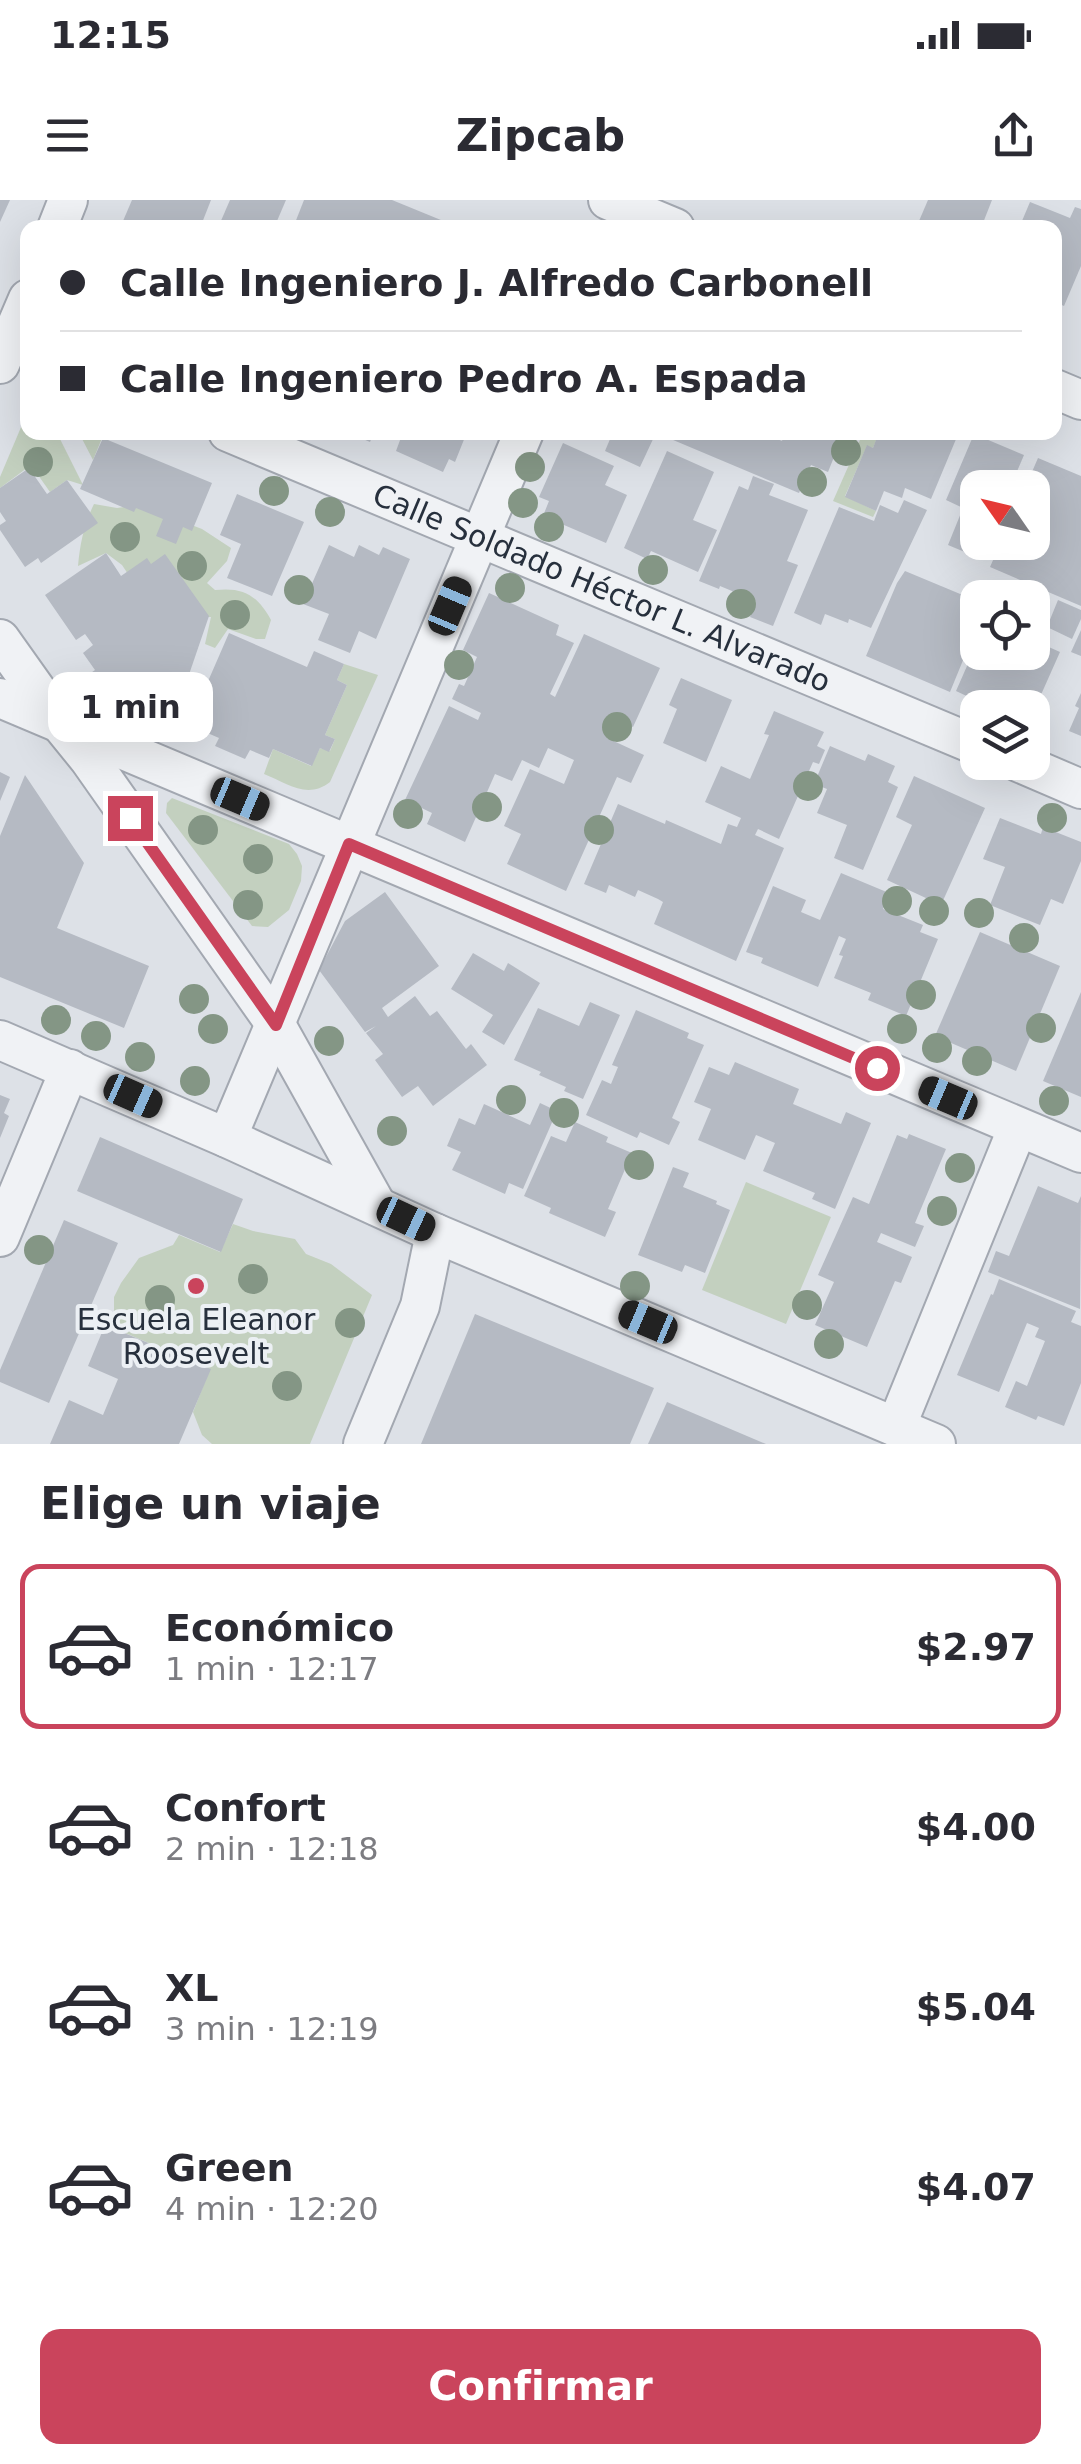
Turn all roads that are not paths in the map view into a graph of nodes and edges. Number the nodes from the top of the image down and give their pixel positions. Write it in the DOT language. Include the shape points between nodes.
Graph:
graph roads {
  1 [pos="613,211"];
  2 [pos="646,220"];
  3 [pos="20,320"];
  4 [pos="9,348"];
  5 [pos="247,440"];
  6 [pos="521,440"];
  7 [pos="480,537"];
  8 [pos="0,639"];
  9 [pos="0,698"];
  10 [pos="60,722"];
  11 [pos="960,738"];
  12 [pos="1050,776"];
  13 [pos="1081,789"];
  14 [pos="349,844"];
  15 [pos="276,1025"];
  16 [pos="0,1040"];
  17 [pos="70,1069"];
  18 [pos="1018,1128"];
  19 [pos="226,1138"];
  20 [pos="1081,1153"];
  21 [pos="378,1206"];
  22 [pos="435,1232"];
  23 [pos="0,1237"];
  24 [pos="896,1427"];
  25 [pos="363,1444"];
  26 [pos="936,1444"];
  1 -- 2 [label="street"];
  3 -- 4 [label="street"];
  5 -- 7 [label="street, Calle Soldado Héctor L. Alvarado"];
  6 -- 7 [label="street"];
  7 -- 11 [label="street, Calle Soldado Héctor L. Alvarado"];
  7 -- 14 [label="street"];
  8 -- 10 [label="street"];
  9 -- 10 [label="street"];
  10 -- 14 [label="street"];
  10 -- 15 [label="street"];
  12 -- 13 [label="street"];
  14 -- 15 [label="street"];
  14 -- 18 [label="street"];
  15 -- 19 [label="street"];
  15 -- 21 [label="street"];
  16 -- 17 [label="street"];
  17 -- 19 [label="street"];
  17 -- 23 [label="street"];
  18 -- 20 [label="street"];
  18 -- 24 [label="street"];
  19 -- 21 [label="street"];
  21 -- 22 [label="street"];
  22 -- 24 [label="street"];
  22 -- 25 [label="street" via="420,1306"];
  24 -- 26 [label="street"];
}
